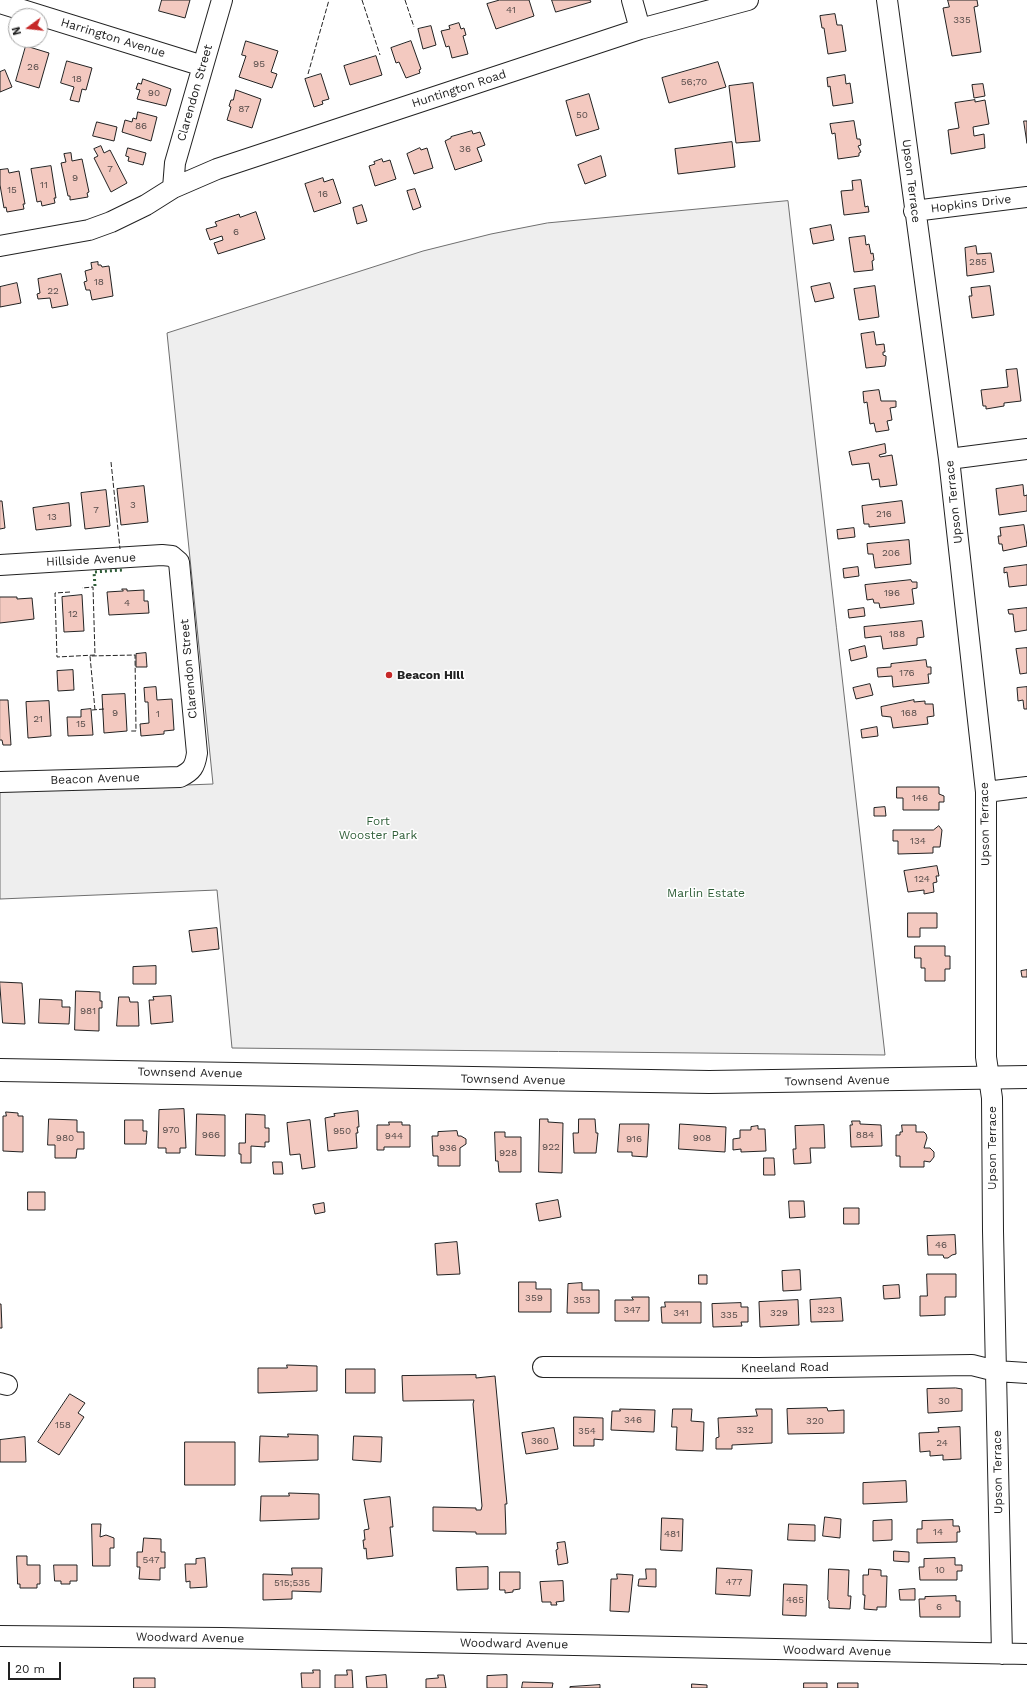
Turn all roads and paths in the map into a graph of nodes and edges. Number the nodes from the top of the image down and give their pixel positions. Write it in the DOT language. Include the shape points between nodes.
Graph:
graph roads {
  1 [pos="222,0"];
  2 [pos="632,0"];
  3 [pos="748,0"];
  4 [pos="887,0"];
  5 [pos="0,3"];
  6 [pos="640,29"];
  7 [pos="203,66"];
  8 [pos="173,188"];
  9 [pos="1027,197"];
  10 [pos="914,211"];
  11 [pos="0,246"];
  12 [pos="1027,449"];
  13 [pos="949,459"];
  14 [pos="180,562"];
  15 [pos="0,565"];
  16 [pos="189,772"];
  17 [pos="0,782"];
  18 [pos="1027,787"];
  19 [pos="986,792"];
  20 [pos="0,1070"];
  21 [pos="1027,1077"];
  22 [pos="989,1078"];
  23 [pos="543,1367"];
  24 [pos="996,1371"];
  25 [pos="1027,1373"];
  26 [pos="0,1636"];
  27 [pos="1002,1654"];
  28 [pos="1027,1654"];
  1 -- 7 [label="street, Clarendon Street"];
  2 -- 6 [label="street"];
  3 -- 6 [label="street, Huntington Road"];
  4 -- 10 [label="street, Upson Terrace"];
  5 -- 7 [label="street, Harrington Avenue"];
  6 -- 8 [label="street, Huntington Road" via="217,169"];
  7 -- 8 [label="street, Clarendon Street" via="175,163"];
  8 -- 11 [label="street, Huntington Road" via="142,207 89,230"];
  9 -- 10 [label="street, Hopkins Drive"];
  10 -- 13 [label="street, Upson Terrace"];
  12 -- 13 [label="street"];
  13 -- 19 [label="street, Upson Terrace"];
  14 -- 15 [label="street, Hillside Avenue" via="172,556 162,555"];
  14 -- 16 [label="street, Clarendon Street" via="197,753 195,766"];
  16 -- 17 [label="street, Beacon Avenue" via="180,777"];
  18 -- 19 [label="street"];
  19 -- 22 [label="street, Upson Terrace" via="986,1057"];
  20 -- 22 [label="main road, Townsend Avenue" via="709,1082"];
  21 -- 22 [label="main road, Townsend Avenue"];
  22 -- 24 [label="street, Upson Terrace" via="992,1098"];
  23 -- 24 [label="street, Kneeland Road" via="758,1368 972,1364"];
  24 -- 25 [label="street, Kneeland Road"];
  24 -- 27 [label="street, Upson Terrace"];
  26 -- 27 [label="street, Woodward Avenue"];
  27 -- 28 [label="street, Woodward Avenue"];
}
